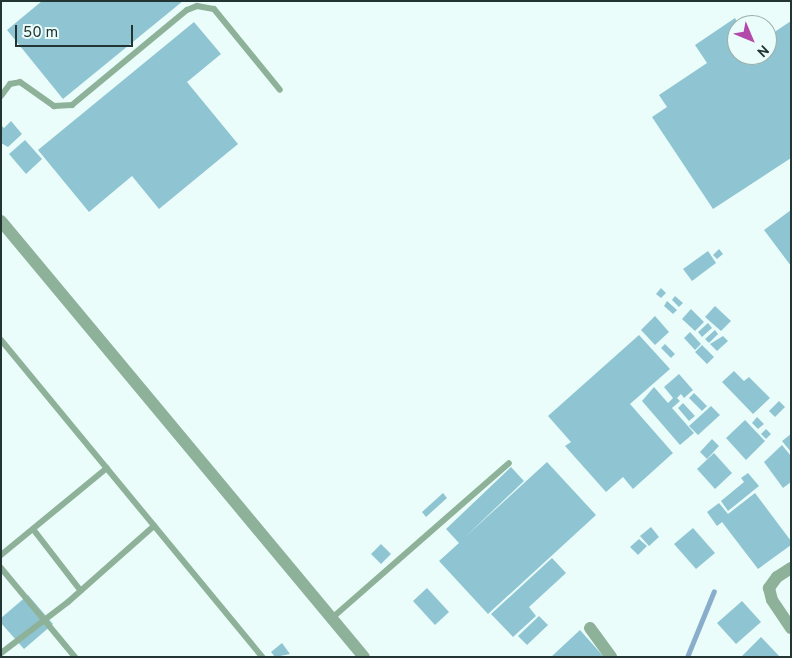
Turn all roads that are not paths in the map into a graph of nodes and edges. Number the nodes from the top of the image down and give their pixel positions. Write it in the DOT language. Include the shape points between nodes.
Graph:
graph roads {
  1 [pos="280,90"];
  2 [pos="1,96"];
  3 [pos="1,221"];
  4 [pos="1,340"];
  5 [pos="509,463"];
  6 [pos="107,468"];
  7 [pos="154,526"];
  8 [pos="33,529"];
  9 [pos="1,555"];
  10 [pos="1,568"];
  11 [pos="791,568"];
  12 [pos="81,591"];
  13 [pos="332,618"];
  14 [pos="44,620"];
  15 [pos="590,628"];
  16 [pos="791,628"];
  17 [pos="1,653"];
  18 [pos="74,657"];
  19 [pos="262,657"];
  20 [pos="364,657"];
  21 [pos="611,657"];
  1 -- 2 [label="lane" via="214,9 197,6 187,10 72,105 54,106 20,82 10,84"];
  3 -- 13 [label="street"];
  4 -- 6 [label="lane"];
  5 -- 13 [label="lane"];
  6 -- 7 [label="lane"];
  6 -- 8 [label="lane"];
  7 -- 12 [label="lane"];
  7 -- 19 [label="lane"];
  8 -- 9 [label="lane"];
  8 -- 12 [label="lane"];
  10 -- 14 [label="lane"];
  11 -- 16 [label="street" via="777,577 769,588 772,600"];
  12 -- 14 [label="lane"];
  13 -- 20 [label="street"];
  14 -- 17 [label="lane"];
  14 -- 18 [label="lane"];
  15 -- 21 [label="street"];
}
